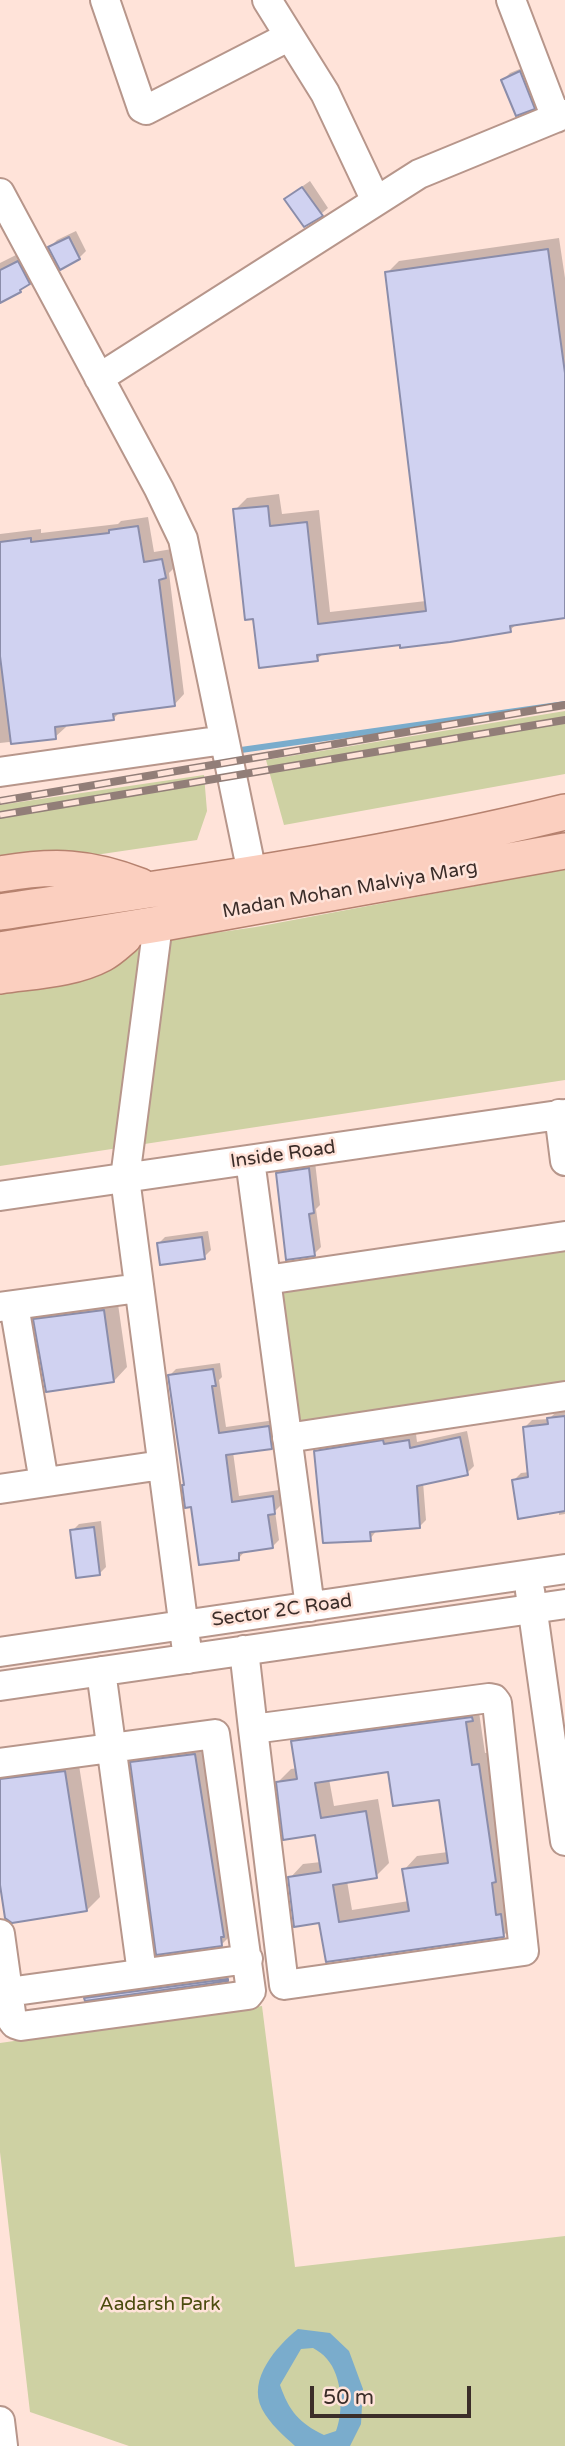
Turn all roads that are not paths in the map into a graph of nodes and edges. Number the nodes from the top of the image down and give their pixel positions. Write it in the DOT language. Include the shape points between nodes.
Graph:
graph roads {
  1 [pos="105,0"];
  2 [pos="267,0"];
  3 [pos="511,0"];
  4 [pos="288,37"];
  5 [pos="560,116"];
  6 [pos="0,193"];
  7 [pos="376,201"];
  8 [pos="99,378"];
  9 [pos="225,742"];
  10 [pos="0,772"];
  11 [pos="565,812"];
  12 [pos="565,851"];
  13 [pos="252,873"];
  14 [pos="0,874"];
  15 [pos="148,889"];
  16 [pos="0,912"];
  17 [pos="146,926"];
  18 [pos="0,950"];
  19 [pos="0,976"];
  20 [pos="562,1114"];
  21 [pos="250,1160"];
  22 [pos="565,1161"];
  23 [pos="125,1178"];
  24 [pos="0,1196"];
  25 [pos="565,1236"];
  26 [pos="266,1280"];
  27 [pos="139,1287"];
  28 [pos="7,1306"];
  29 [pos="565,1396"];
  30 [pos="287,1438"];
  31 [pos="162,1465"];
  32 [pos="44,1482"];
  33 [pos="0,1489"];
  34 [pos="565,1569"];
  35 [pos="528,1575"];
  36 [pos="565,1604"];
  37 [pos="310,1606"];
  38 [pos="533,1608"];
  39 [pos="183,1625"];
  40 [pos="244,1650"];
  41 [pos="0,1652"];
  42 [pos="188,1659"];
  43 [pos="101,1671"];
  44 [pos="0,1686"];
  45 [pos="253,1729"];
  46 [pos="111,1748"];
  47 [pos="0,1763"];
  48 [pos="565,1841"];
  49 [pos="0,1934"];
  50 [pos="248,1959"];
  51 [pos="142,1973"];
  52 [pos="8,1992"];
  1 -- 4 [label="street" via="143,109"];
  2 -- 4 [label="street"];
  3 -- 5 [label="street"];
  4 -- 7 [label="street" via="325,93"];
  5 -- 7 [label="street" via="419,174"];
  6 -- 8 [label="street"];
  7 -- 8 [label="street"];
  8 -- 9 [label="street" via="183,539"];
  9 -- 10 [label="street"];
  9 -- 13 [label="street"];
  11 -- 13 [label="main road, Madan Mohan Malviya Marg" via="469,835"];
  12 -- 17 [label="main road, Madan Mohan Malviya Marg"];
  13 -- 15 [label="main road, Madan Mohan Malviya Marg"];
  14 -- 15 [label="main road" via="69,868 102,873"];
  15 -- 16 [label="main road, Madan Mohan Malviya Marg"];
  17 -- 18 [label="main road, Madan Mohan Malviya Marg"];
  17 -- 19 [label="main road" via="90,960"];
  17 -- 23 [label="street"];
  20 -- 21 [label="street, Inside Road"];
  20 -- 22 [label="street"];
  21 -- 23 [label="street, Inside Road"];
  21 -- 26 [label="street"];
  23 -- 24 [label="street, Inside Road"];
  23 -- 27 [label="street"];
  25 -- 26 [label="street"];
  26 -- 30 [label="street"];
  27 -- 28 [label="street"];
  27 -- 31 [label="street"];
  28 -- 32 [label="street"];
  29 -- 30 [label="street"];
  30 -- 37 [label="street"];
  31 -- 32 [label="street"];
  31 -- 39 [label="street"];
  32 -- 33 [label="street"];
  34 -- 35 [label="street, Sector 2C Road"];
  35 -- 37 [label="street, Sector 2C Road"];
  35 -- 38 [label="street"];
  36 -- 38 [label="street, Sector 2C Road"];
  37 -- 39 [label="street, Sector 2C Road"];
  38 -- 40 [label="street, Sector 2C Road"];
  38 -- 48 [label="street"];
  39 -- 41 [label="street, Sector 2C Road"];
  39 -- 42 [label="street"];
  40 -- 42 [label="street, Sector 2C Road"];
  40 -- 45 [label="street"];
  42 -- 43 [label="street, Sector 2C Road"];
  43 -- 44 [label="street, Sector 2C Road"];
  43 -- 46 [label="street"];
  45 -- 45 [label="street" via="494,1699 524,1951 284,1984"];
  46 -- 47 [label="street"];
  46 -- 50 [label="street" via="215,1734"];
  46 -- 51 [label="street"];
  49 -- 52 [label="street"];
  50 -- 51 [label="street"];
  50 -- 52 [label="street" via="248,1995 61,2021 15,2024"];
  51 -- 52 [label="street"];
}
